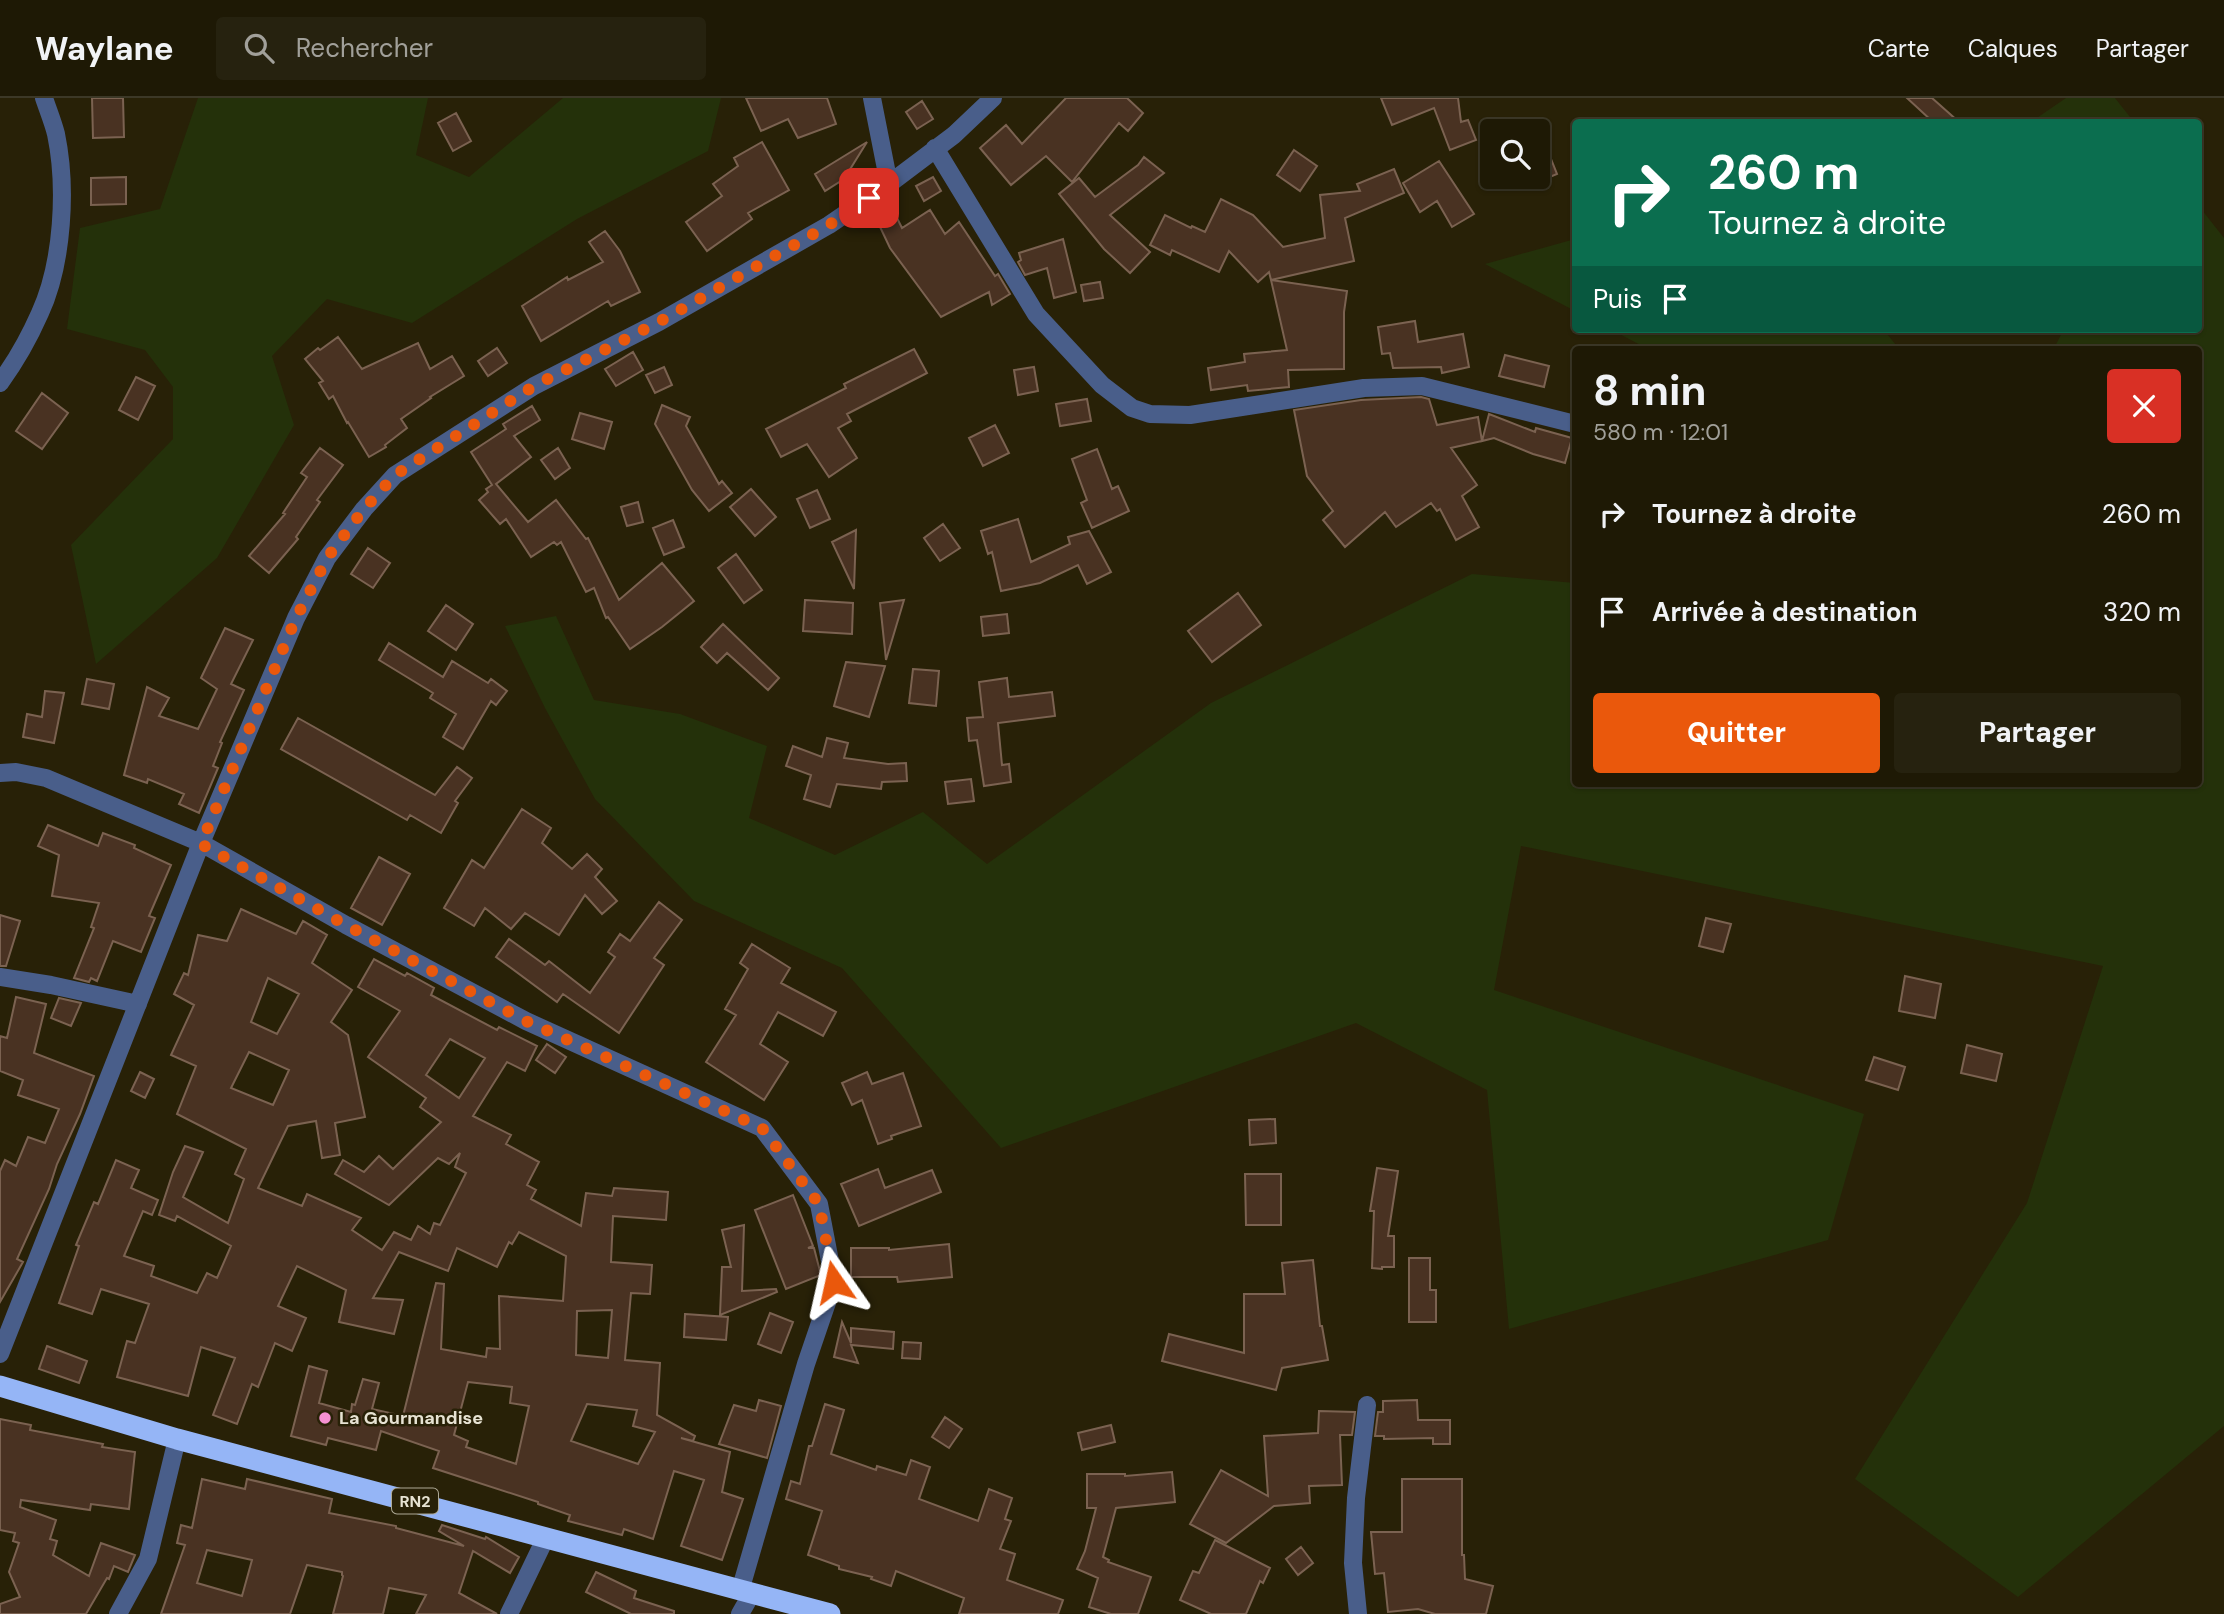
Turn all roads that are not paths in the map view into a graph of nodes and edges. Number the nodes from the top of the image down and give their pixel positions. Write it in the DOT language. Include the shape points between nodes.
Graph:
graph roads {
  1 [pos="44,98"];
  2 [pos="872,98"];
  3 [pos="993,98"];
  4 [pos="935,148"];
  5 [pos="889,184"];
  6 [pos="0,383"];
  7 [pos="1571,423"];
  8 [pos="0,773"];
  9 [pos="201,844"];
  10 [pos="0,977"];
  11 [pos="138,1004"];
  12 [pos="0,1353"];
  13 [pos="0,1385"];
  14 [pos="1367,1405"];
  15 [pos="177,1439"];
  16 [pos="546,1537"];
  17 [pos="746,1592"];
  18 [pos="118,1614"];
  19 [pos="509,1614"];
  20 [pos="740,1614"];
  21 [pos="831,1614"];
  22 [pos="1359,1614"];
  1 -- 6 [label="street" via="56,132 63,193 56,260 41,311"];
  2 -- 5 [label="street"];
  3 -- 4 [label="street"];
  4 -- 5 [label="street"];
  4 -- 7 [label="street" via="1036,314 1102,385 1132,408 1150,414 1190,415 1364,388 1422,386"];
  5 -- 9 [label="street" via="817,232 659,322 534,386 395,475 327,558 296,618"];
  8 -- 9 [label="street" via="46,778"];
  9 -- 11 [label="street"];
  9 -- 17 [label="street" via="526,1021 762,1128 819,1204 834,1282 806,1364"];
  10 -- 11 [label="street"];
  11 -- 12 [label="street"];
  13 -- 15 [label="highway, RN2"];
  14 -- 22 [label="street" via="1353,1563"];
  15 -- 16 [label="highway, RN2"];
  15 -- 18 [label="street" via="148,1559"];
  16 -- 17 [label="highway, RN2"];
  16 -- 19 [label="street"];
  17 -- 20 [label="street"];
  17 -- 21 [label="highway, RN2"];
}
